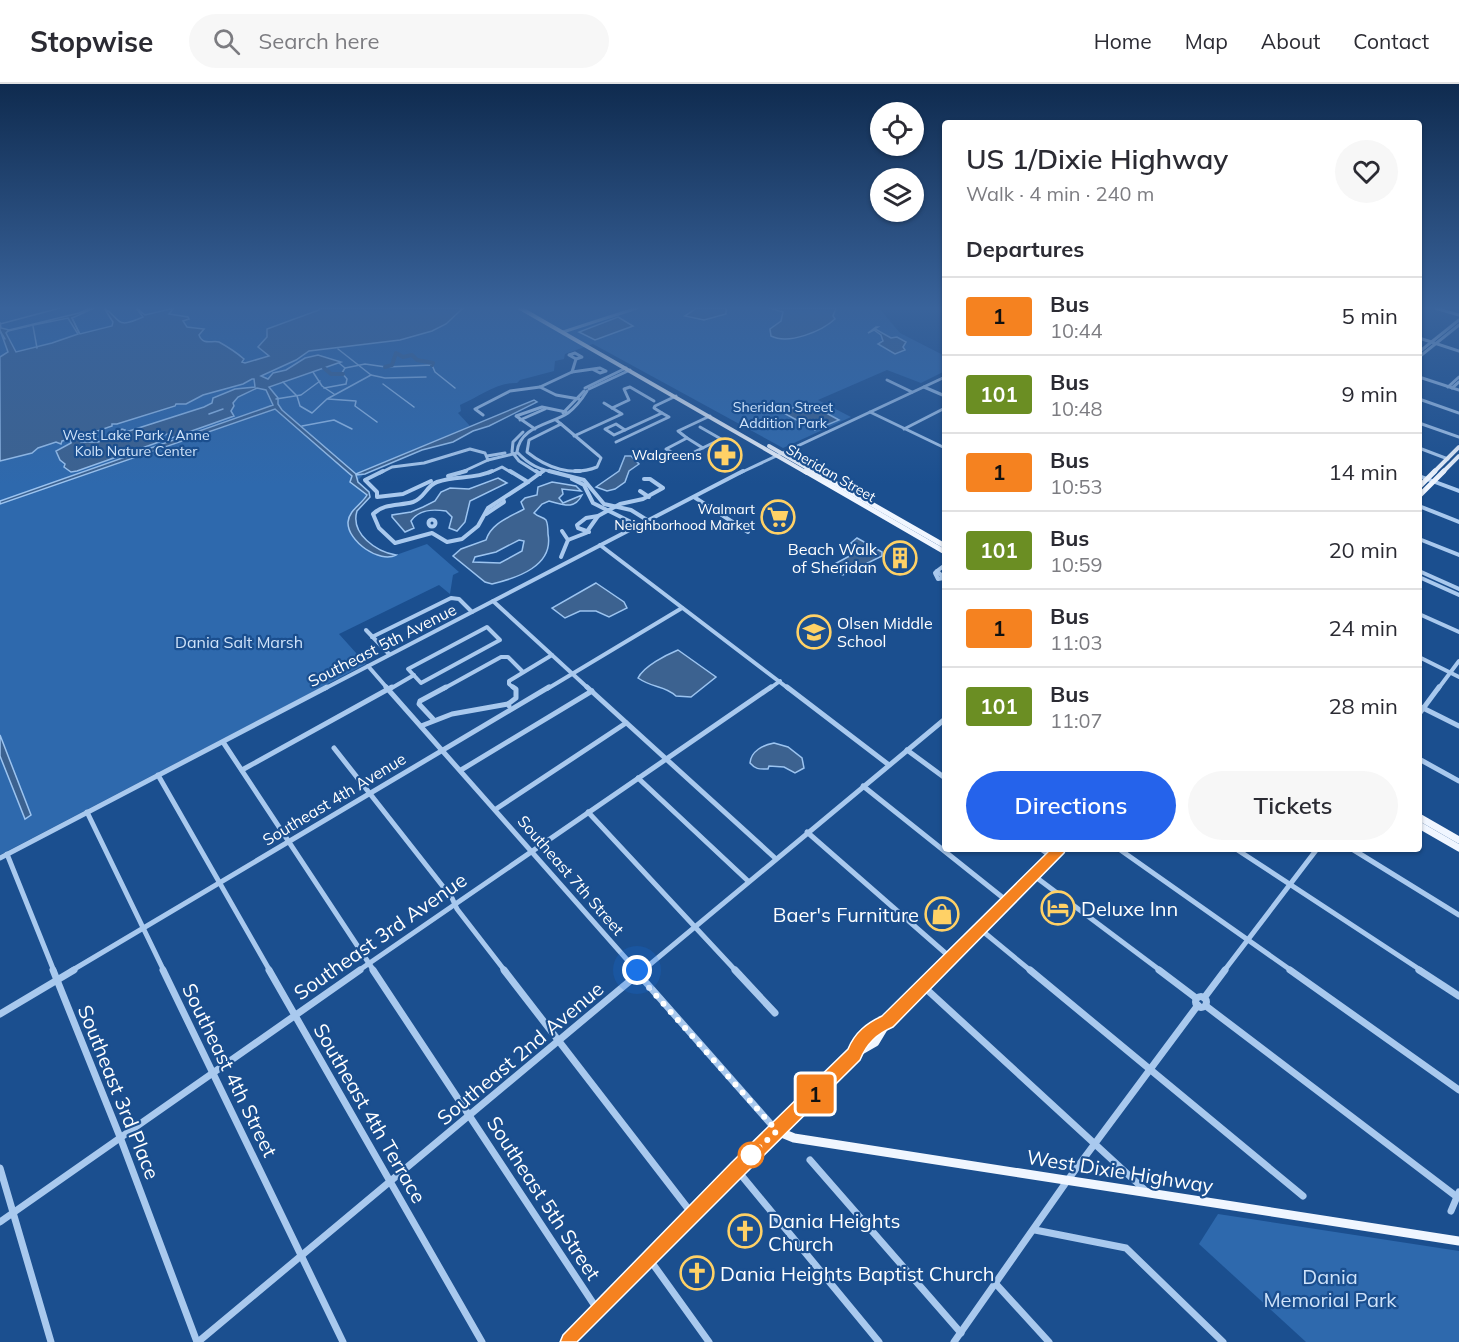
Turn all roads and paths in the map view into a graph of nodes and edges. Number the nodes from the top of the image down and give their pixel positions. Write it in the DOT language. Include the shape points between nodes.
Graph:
graph roads {
  1 [pos="574,367"];
  2 [pos="624,367"];
  3 [pos="628,369"];
  4 [pos="594,370"];
  5 [pos="572,372"];
  6 [pos="1459,377"];
  7 [pos="942,378"];
  8 [pos="1422,378"];
  9 [pos="887,380"];
  10 [pos="1459,382"];
  11 [pos="540,387"];
  12 [pos="924,387"];
  13 [pos="1450,387"];
  14 [pos="1459,390"];
  15 [pos="913,392"];
  16 [pos="643,394"];
  17 [pos="942,395"];
  18 [pos="675,396"];
  19 [pos="580,399"];
  20 [pos="629,400"];
  21 [pos="1422,400"];
  22 [pos="654,401"];
  23 [pos="604,403"];
  24 [pos="612,408"];
  25 [pos="942,410"];
  26 [pos="567,412"];
  27 [pos="870,412"];
  28 [pos="662,413"];
  29 [pos="1459,413"];
  30 [pos="707,414"];
  31 [pos="483,415"];
  32 [pos="555,419"];
  33 [pos="561,424"];
  34 [pos="1422,424"];
  35 [pos="700,427"];
  36 [pos="534,428"];
  37 [pos="904,429"];
  38 [pos="625,430"];
  39 [pos="573,436"];
  40 [pos="1459,437"];
  41 [pos="687,438"];
  42 [pos="616,441"];
  43 [pos="942,442"];
  44 [pos="936,445"];
  45 [pos="942,447"];
  46 [pos="1459,447"];
  47 [pos="703,448"];
  48 [pos="1422,449"];
  49 [pos="514,452"];
  50 [pos="778,454"];
  51 [pos="1459,456"];
  52 [pos="488,458"];
  53 [pos="1448,459"];
  54 [pos="1457,462"];
  55 [pos="579,472"];
  56 [pos="542,473"];
  57 [pos="1422,477"];
  58 [pos="575,478"];
  59 [pos="644,479"];
  60 [pos="1428,479"];
  61 [pos="528,482"];
  62 [pos="1434,482"];
  63 [pos="825,483"];
  64 [pos="1422,485"];
  65 [pos="640,491"];
  66 [pos="1459,491"];
  67 [pos="1422,493"];
  68 [pos="649,497"];
  69 [pos="694,497"];
  70 [pos="865,501"];
  71 [pos="614,507"];
  72 [pos="1422,507"];
  73 [pos="608,510"];
  74 [pos="598,516"];
  75 [pos="647,520"];
  76 [pos="1459,522"];
  77 [pos="637,525"];
  78 [pos="432,526"];
  79 [pos="905,526"];
  80 [pos="562,531"];
  81 [pos="589,532"];
  82 [pos="748,532"];
  83 [pos="432,533"];
  84 [pos="1422,539"];
  85 [pos="568,540"];
  86 [pos="600,545"];
  87 [pos="942,547"];
  88 [pos="1459,555"];
  89 [pos="561,557"];
  90 [pos="942,567"];
  91 [pos="1422,572"];
  92 [pos="942,579"];
  93 [pos="1422,579"];
  94 [pos="1459,589"];
  95 [pos="1459,595"];
  96 [pos="493,601"];
  97 [pos="682,608"];
  98 [pos="472,612"];
  99 [pos="1422,615"];
  100 [pos="366,630"];
  101 [pos="1459,632"];
  102 [pos="372,636"];
  103 [pos="389,654"];
  104 [pos="552,655"];
  105 [pos="1422,659"];
  106 [pos="1459,661"];
  107 [pos="368,666"];
  108 [pos="523,672"];
  109 [pos="573,673"];
  110 [pos="1450,673"];
  111 [pos="414,675"];
  112 [pos="1459,677"];
  113 [pos="780,681"];
  114 [pos="389,690"];
  115 [pos="592,691"];
  116 [pos="508,705"];
  117 [pos="1422,706"];
  118 [pos="1422,708"];
  119 [pos="512,709"];
  120 [pos="434,719"];
  121 [pos="626,723"];
  122 [pos="942,724"];
  123 [pos="421,726"];
  124 [pos="1459,726"];
  125 [pos="223,742"];
  126 [pos="334,748"];
  127 [pos="443,750"];
  128 [pos="906,750"];
  129 [pos="666,759"];
  130 [pos="1422,761"];
  131 [pos="889,765"];
  132 [pos="242,770"];
  133 [pos="461,770"];
  134 [pos="158,776"];
  135 [pos="942,776"];
  136 [pos="638,778"];
  137 [pos="1459,781"];
  138 [pos="863,786"];
  139 [pos="370,794"];
  140 [pos="495,809"];
  141 [pos="588,812"];
  142 [pos="87,813"];
  143 [pos="1422,819"];
  144 [pos="1422,827"];
  145 [pos="807,832"];
  146 [pos="1459,840"];
  147 [pos="290,841"];
  148 [pos="1459,848"];
  149 [pos="942,849"];
  150 [pos="532,851"];
  151 [pos="946,852"];
  152 [pos="1045,852"];
  153 [pos="1056,852"];
  154 [pos="1123,852"];
  155 [pos="1240,852"];
  156 [pos="1315,852"];
  157 [pos="1357,852"];
  158 [pos="7,854"];
  159 [pos="1052,857"];
  160 [pos="0,858"];
  161 [pos="775,858"];
  162 [pos="1033,875"];
  163 [pos="748,881"];
  164 [pos="220,882"];
  165 [pos="1290,885"];
  166 [pos="1007,901"];
  167 [pos="455,904"];
  168 [pos="1459,915"];
  169 [pos="695,927"];
  170 [pos="143,929"];
  171 [pos="980,929"];
  172 [pos="1248,942"];
  173 [pos="951,958"];
  174 [pos="369,964"];
  175 [pos="639,975"];
  176 [pos="56,980"];
  177 [pos="923,986"];
  178 [pos="1459,996"];
  179 [pos="1204,998"];
  180 [pos="1197,1002"];
  181 [pos="1206,1006"];
  182 [pos="775,1013"];
  183 [pos="0,1014"];
  184 [pos="295,1015"];
  185 [pos="560,1041"];
  186 [pos="1151,1070"];
  187 [pos="213,1071"];
  188 [pos="1459,1090"];
  189 [pos="470,1116"];
  190 [pos="777,1131"];
  191 [pos="120,1137"];
  192 [pos="1095,1144"];
  193 [pos="810,1161"];
  194 [pos="0,1168"];
  195 [pos="737,1170"];
  196 [pos="1067,1181"];
  197 [pos="391,1182"];
  198 [pos="1149,1194"];
  199 [pos="1458,1195"];
  200 [pos="1303,1196"];
  201 [pos="1451,1211"];
  202 [pos="13,1213"];
  203 [pos="693,1215"];
  204 [pos="0,1222"];
  205 [pos="1035,1230"];
  206 [pos="1459,1241"];
  207 [pos="302,1256"];
  208 [pos="650,1260"];
  209 [pos="996,1284"];
  210 [pos="599,1312"];
  211 [pos="961,1333"];
  212 [pos="51,1342"];
  213 [pos="198,1342"];
  214 [pos="343,1342"];
  215 [pos="482,1342"];
  216 [pos="570,1342"];
  217 [pos="709,1342"];
  218 [pos="879,1342"];
  219 [pos="954,1342"];
  220 [pos="1049,1342"];
  221 [pos="1223,1342"];
  1 -- 5 [label="street"];
  2 -- 3 [label="main road, Sheridan Street"];
  3 -- 18 [label="main road, Sheridan Street"];
  3 -- 19 [label="street" via="586,390"];
  4 -- 5 [label="street"];
  5 -- 11 [label="street"];
  6 -- 13 [label="street"];
  7 -- 12 [label="street, Southeast 5th Avenue"];
  8 -- 13 [label="street"];
  9 -- 15 [label="street"];
  10 -- 13 [label="street"];
  11 -- 19 [label="street" via="556,395"];
  11 -- 31 [label="street" via="510,391 476,409"];
  12 -- 15 [label="street, Southeast 5th Avenue"];
  12 -- 17 [label="street"];
  13 -- 14 [label="street"];
  15 -- 27 [label="street, Southeast 5th Avenue"];
  16 -- 20 [label="street"];
  16 -- 20 [label="street" via="630,387 624,389"];
  16 -- 22 [label="street"];
  18 -- 28 [label="street" via="654,408"];
  18 -- 30 [label="main road, Sheridan Street"];
  19 -- 26 [label="street"];
  20 -- 24 [label="street"];
  21 -- 29 [label="street"];
  23 -- 24 [label="street"];
  24 -- 39 [label="street" via="622,414"];
  25 -- 37 [label="street"];
  26 -- 32 [label="street"];
  26 -- 36 [label="street" via="547,408 520,420"];
  27 -- 37 [label="street"];
  27 -- 50 [label="street, Southeast 5th Avenue"];
  28 -- 38 [label="street"];
  28 -- 42 [label="street" via="669,417"];
  30 -- 41 [label="street" via="678,431"];
  30 -- 50 [label="main road, Sheridan Street"];
  32 -- 33 [label="street"];
  32 -- 36 [label="street"];
  33 -- 39 [label="street"];
  33 -- 55 [label="street" via="529,440 527,452 541,462"];
  34 -- 40 [label="street"];
  35 -- 47 [label="street" via="721,439"];
  36 -- 49 [label="street" via="515,439"];
  37 -- 44 [label="street"];
  38 -- 38 [label="street" via="616,424 605,429 614,435"];
  39 -- 55 [label="street" via="601,458 597,467"];
  41 -- 47 [label="street"];
  41 -- 47 [label="street" via="666,448 682,458"];
  43 -- 44 [label="street"];
  44 -- 45 [label="street"];
  46 -- 53 [label="main road"];
  48 -- 53 [label="street"];
  49 -- 52 [label="street"];
  49 -- 56 [label="street" via="519,461"];
  50 -- 63 [label="main road, Sheridan Street"];
  50 -- 69 [label="street, Southeast 5th Avenue"];
  50 -- 70 [label="main road, Sheridan Street"];
  51 -- 54 [label="main road"];
  52 -- 52 [label="street" via="468,471 403,494 377,497 366,478 392,467 470,449 485,453"];
  53 -- 60 [label="main road"];
  54 -- 62 [label="main road"];
  55 -- 58 [label="street"];
  56 -- 58 [label="street"];
  56 -- 61 [label="street"];
  57 -- 60 [label="street"];
  58 -- 71 [label="street" via="588,482 600,503"];
  58 -- 73 [label="street" via="584,485 593,503"];
  59 -- 68 [label="street" via="663,489"];
  60 -- 62 [label="street"];
  60 -- 64 [label="main road"];
  61 -- 83 [label="street" via="488,508 472,533 452,542"];
  61 -- 83 [label="street" via="502,467 472,479 457,477 437,482 421,498 376,509 373,514 395,543"];
  62 -- 66 [label="street"];
  62 -- 67 [label="main road"];
  63 -- 70 [label="main road"];
  63 -- 79 [label="main road, Sheridan Street"];
  65 -- 68 [label="street"];
  68 -- 71 [label="street"];
  69 -- 75 [label="street, Southeast 5th Avenue"];
  69 -- 82 [label="street"];
  70 -- 79 [label="main road, Sheridan Street"];
  71 -- 73 [label="street"];
  71 -- 75 [label="street" via="630,510"];
  72 -- 76 [label="street"];
  73 -- 74 [label="street"];
  73 -- 77 [label="street"];
  74 -- 81 [label="street"];
  74 -- 81 [label="street" via="577,525"];
  75 -- 77 [label="street, Southeast 5th Avenue"];
  77 -- 86 [label="street, Southeast 5th Avenue"];
  78 -- 83 [label="street"];
  79 -- 87 [label="main road"];
  80 -- 85 [label="street"];
  81 -- 85 [label="street"];
  84 -- 88 [label="street"];
  85 -- 89 [label="street"];
  86 -- 96 [label="street, Southeast 5th Avenue"];
  86 -- 97 [label="street"];
  90 -- 92 [label="street" via="936,571 938,579"];
  91 -- 94 [label="street"];
  93 -- 95 [label="street"];
  96 -- 98 [label="street, Southeast 5th Avenue"];
  96 -- 104 [label="street"];
  97 -- 109 [label="street, Southeast 4th Avenue"];
  97 -- 113 [label="street"];
  98 -- 102 [label="street" via="459,599 451,598"];
  98 -- 103 [label="street, Southeast 5th Avenue"];
  99 -- 101 [label="street"];
  100 -- 102 [label="street"];
  102 -- 103 [label="street"];
  103 -- 107 [label="street, Southeast 5th Avenue"];
  104 -- 108 [label="street"];
  104 -- 109 [label="street"];
  105 -- 110 [label="street"];
  106 -- 110 [label="street"];
  107 -- 114 [label="street, Southeast 7th Street"];
  107 -- 125 [label="street, Southeast 5th Avenue"];
  108 -- 116 [label="street" via="509,681 516,689 516,698"];
  108 -- 120 [label="street" via="508,657 501,657 420,701"];
  109 -- 115 [label="street"];
  109 -- 119 [label="street, Southeast 4th Avenue"];
  110 -- 112 [label="street"];
  110 -- 117 [label="street"];
  111 -- 111 [label="street" via="408,669 486,627 500,640 421,683"];
  111 -- 114 [label="street"];
  113 -- 129 [label="street, Southeast 3rd Avenue"];
  113 -- 131 [label="street"];
  114 -- 123 [label="street, Southeast 7th Street"];
  114 -- 132 [label="street"];
  115 -- 121 [label="street"];
  115 -- 133 [label="street"];
  116 -- 119 [label="street"];
  116 -- 120 [label="street" via="469,709"];
  118 -- 124 [label="street"];
  119 -- 127 [label="street, Southeast 4th Avenue"];
  120 -- 123 [label="street"];
  121 -- 129 [label="street"];
  121 -- 140 [label="street"];
  122 -- 128 [label="street, Southeast 2nd Avenue"];
  123 -- 127 [label="street, Southeast 7th Street"];
  125 -- 132 [label="street, Southeast 5th Street"];
  125 -- 134 [label="street, Southeast 5th Avenue"];
  126 -- 139 [label="street"];
  127 -- 133 [label="street, Southeast 7th Street"];
  127 -- 139 [label="street, Southeast 4th Avenue"];
  128 -- 131 [label="street, Southeast 2nd Avenue"];
  128 -- 135 [label="street"];
  129 -- 136 [label="street, Southeast 3rd Avenue"];
  129 -- 161 [label="street"];
  130 -- 137 [label="street"];
  131 -- 138 [label="street, Southeast 2nd Avenue"];
  132 -- 147 [label="street, Southeast 5th Street"];
  133 -- 140 [label="street, Southeast 7th Street"];
  134 -- 142 [label="street, Southeast 5th Avenue"];
  134 -- 164 [label="street, Southeast 4th Terrace"];
  136 -- 141 [label="street, Southeast 3rd Avenue"];
  136 -- 163 [label="street"];
  138 -- 145 [label="street, Southeast 2nd Avenue"];
  138 -- 149 [label="street"];
  139 -- 147 [label="street, Southeast 4th Avenue"];
  139 -- 167 [label="street"];
  140 -- 150 [label="street, Southeast 7th Street"];
  141 -- 150 [label="street, Southeast 3rd Avenue"];
  141 -- 169 [label="street"];
  142 -- 158 [label="street, Southeast 5th Avenue"];
  142 -- 170 [label="street, Southeast 4th Street"];
  143 -- 146 [label="main road"];
  144 -- 148 [label="main road"];
  145 -- 161 [label="street, Southeast 2nd Avenue"];
  145 -- 173 [label="street"];
  147 -- 164 [label="street, Southeast 4th Avenue"];
  147 -- 174 [label="street, Southeast 5th Street"];
  150 -- 167 [label="street, Southeast 3rd Avenue"];
  150 -- 175 [label="street, Southeast 7th Street"];
  151 -- 166 [label="street"];
  152 -- 159 [label="street"];
  153 -- 159 [label="main road"];
  154 -- 172 [label="street"];
  155 -- 165 [label="street"];
  156 -- 165 [label="street"];
  157 -- 168 [label="street"];
  158 -- 160 [label="street, Southeast 5th Avenue"];
  158 -- 176 [label="street, Southeast 3rd Place"];
  159 -- 162 [label="main road"];
  161 -- 163 [label="street, Southeast 2nd Avenue"];
  162 -- 166 [label="main road"];
  162 -- 180 [label="street"];
  163 -- 169 [label="street, Southeast 2nd Avenue"];
  164 -- 170 [label="street, Southeast 4th Avenue"];
  164 -- 184 [label="street, Southeast 4th Terrace"];
  165 -- 172 [label="street"];
  165 -- 178 [label="street"];
  166 -- 171 [label="main road"];
  167 -- 174 [label="street, Southeast 3rd Avenue"];
  167 -- 185 [label="street"];
  169 -- 175 [label="street, Southeast 2nd Avenue"];
  169 -- 182 [label="street"];
  170 -- 176 [label="street, Southeast 4th Avenue"];
  170 -- 187 [label="street, Southeast 4th Street"];
  171 -- 173 [label="main road"];
  171 -- 186 [label="street"];
  172 -- 179 [label="street"];
  172 -- 188 [label="street"];
  173 -- 177 [label="main road"];
  174 -- 184 [label="street, Southeast 3rd Avenue"];
  174 -- 189 [label="street, Southeast 5th Street"];
  175 -- 185 [label="street, Southeast 2nd Avenue"];
  175 -- 190 [label="street, Southeast 7th Street"];
  176 -- 183 [label="street, Southeast 4th Avenue"];
  176 -- 191 [label="street, Southeast 3rd Place"];
  177 -- 190 [label="main road" via="887,1022 883,1034 866,1050 854,1054"];
  177 -- 192 [label="street"];
  179 -- 180 [label="street"];
  179 -- 181 [label="street"];
  180 -- 181 [label="street"];
  180 -- 186 [label="street"];
  181 -- 199 [label="street"];
  184 -- 187 [label="street, Southeast 3rd Avenue"];
  184 -- 197 [label="street, Southeast 4th Terrace"];
  185 -- 189 [label="street, Southeast 2nd Avenue"];
  185 -- 203 [label="street"];
  186 -- 192 [label="street"];
  186 -- 200 [label="street"];
  187 -- 191 [label="street, Southeast 3rd Avenue"];
  187 -- 207 [label="street, Southeast 4th Street"];
  189 -- 197 [label="street, Southeast 2nd Avenue"];
  189 -- 210 [label="street, Southeast 5th Street"];
  190 -- 195 [label="main road"];
  190 -- 196 [label="main road, West Dixie Highway" via="794,1138"];
  191 -- 202 [label="street, Southeast 3rd Avenue"];
  191 -- 213 [label="street, Southeast 3rd Place"];
  192 -- 196 [label="street"];
  192 -- 198 [label="street"];
  193 -- 211 [label="street"];
  194 -- 202 [label="street"];
  195 -- 203 [label="main road"];
  195 -- 218 [label="street"];
  196 -- 198 [label="main road, West Dixie Highway"];
  196 -- 205 [label="street"];
  197 -- 207 [label="street, Southeast 2nd Avenue"];
  197 -- 215 [label="street, Southeast 4th Terrace"];
  198 -- 206 [label="main road, West Dixie Highway"];
  199 -- 201 [label="street"];
  202 -- 204 [label="street, Southeast 3rd Avenue"];
  202 -- 212 [label="street"];
  203 -- 208 [label="main road"];
  205 -- 209 [label="street"];
  205 -- 221 [label="street" via="1126,1248"];
  207 -- 213 [label="street, Southeast 2nd Avenue"];
  207 -- 214 [label="street, Southeast 4th Street"];
  208 -- 210 [label="main road"];
  208 -- 217 [label="street"];
  209 -- 211 [label="street"];
  209 -- 220 [label="street"];
  210 -- 216 [label="main road"];
  211 -- 219 [label="street"];
}
